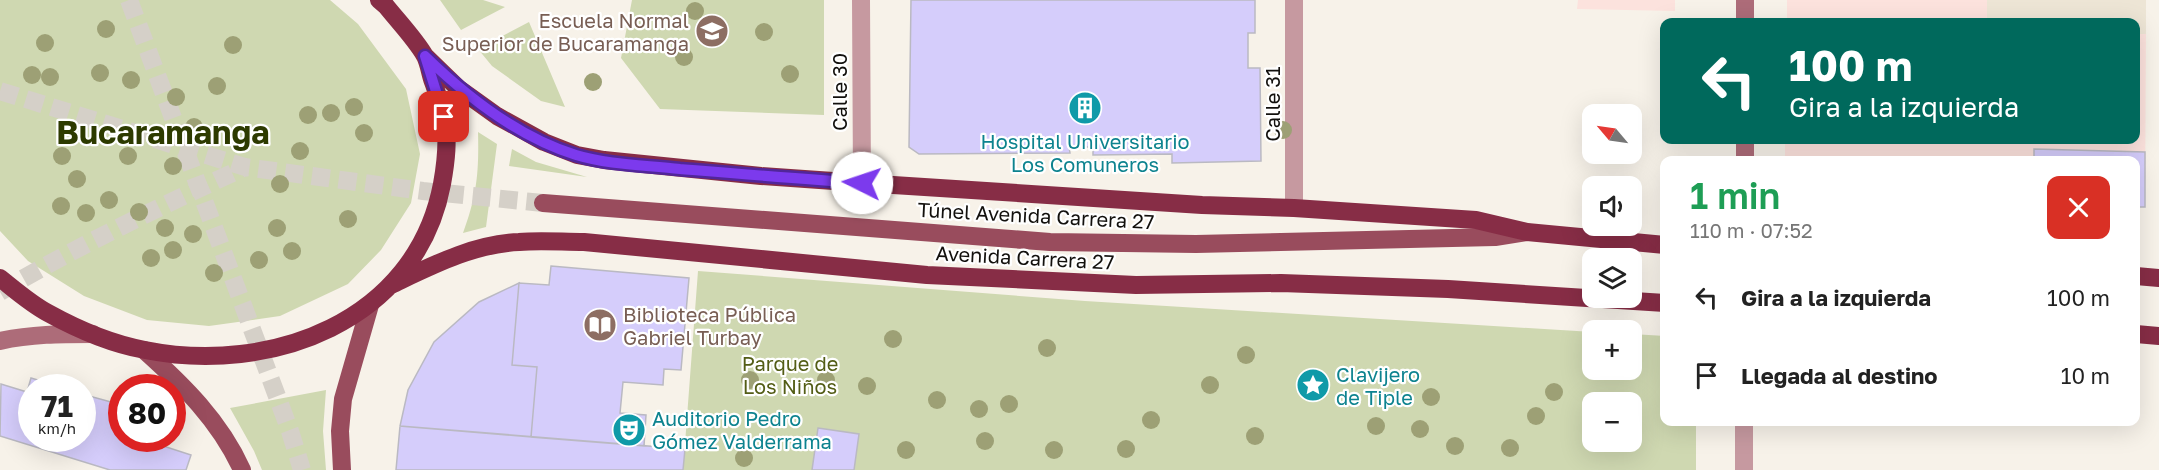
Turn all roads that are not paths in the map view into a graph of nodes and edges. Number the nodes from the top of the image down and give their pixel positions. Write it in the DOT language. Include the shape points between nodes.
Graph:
graph roads {
  1 [pos="379,0"];
  2 [pos="861,0"];
  3 [pos="1294,0"];
  4 [pos="1745,0"];
  5 [pos="1745,18"];
  6 [pos="425,56"];
  7 [pos="862,183"];
  8 [pos="543,203"];
  9 [pos="1294,208"];
  10 [pos="1527,232"];
  11 [pos="1660,245"];
  12 [pos="2140,276"];
  13 [pos="0,278"];
  14 [pos="2159,278"];
  15 [pos="391,285"];
  16 [pos="1660,303"];
  17 [pos="370,305"];
  18 [pos="93,334"];
  19 [pos="2140,334"];
  20 [pos="2159,336"];
  21 [pos="0,341"];
  22 [pos="144,350"];
  23 [pos="1744,426"];
  24 [pos="242,470"];
  25 [pos="342,470"];
  26 [pos="1744,470"];
  1 -- 6 [label="highway"];
  2 -- 7 [label="street, Calle 30"];
  3 -- 9 [label="street, Calle 31"];
  4 -- 5 [label="main road"];
  6 -- 7 [label="highway" via="458,88 497,116 577,155 637,165"];
  6 -- 15 [label="highway" via="444,117 447,160 438,205 420,247"];
  7 -- 9 [label="highway"];
  8 -- 10 [label="main road, Túnel Avenida Carrera 27" via="1050,242 1220,244 1496,237"];
  9 -- 10 [label="highway" via="1476,220"];
  10 -- 11 [label="highway"];
  12 -- 14 [label="highway"];
  13 -- 18 [label="highway" via="46,312"];
  15 -- 16 [label="highway, Avenida Carrera 27" via="471,251 516,242 549,241 927,275 1136,285 1281,283 1448,289"];
  15 -- 17 [label="highway"];
  17 -- 22 [label="highway" via="322,333 274,349 201,356"];
  17 -- 25 [label="main road" via="343,399"];
  18 -- 21 [label="main road"];
  18 -- 22 [label="highway"];
  19 -- 20 [label="highway"];
  22 -- 24 [label="main road" via="200,404 221,431"];
  23 -- 26 [label="street"];
}
